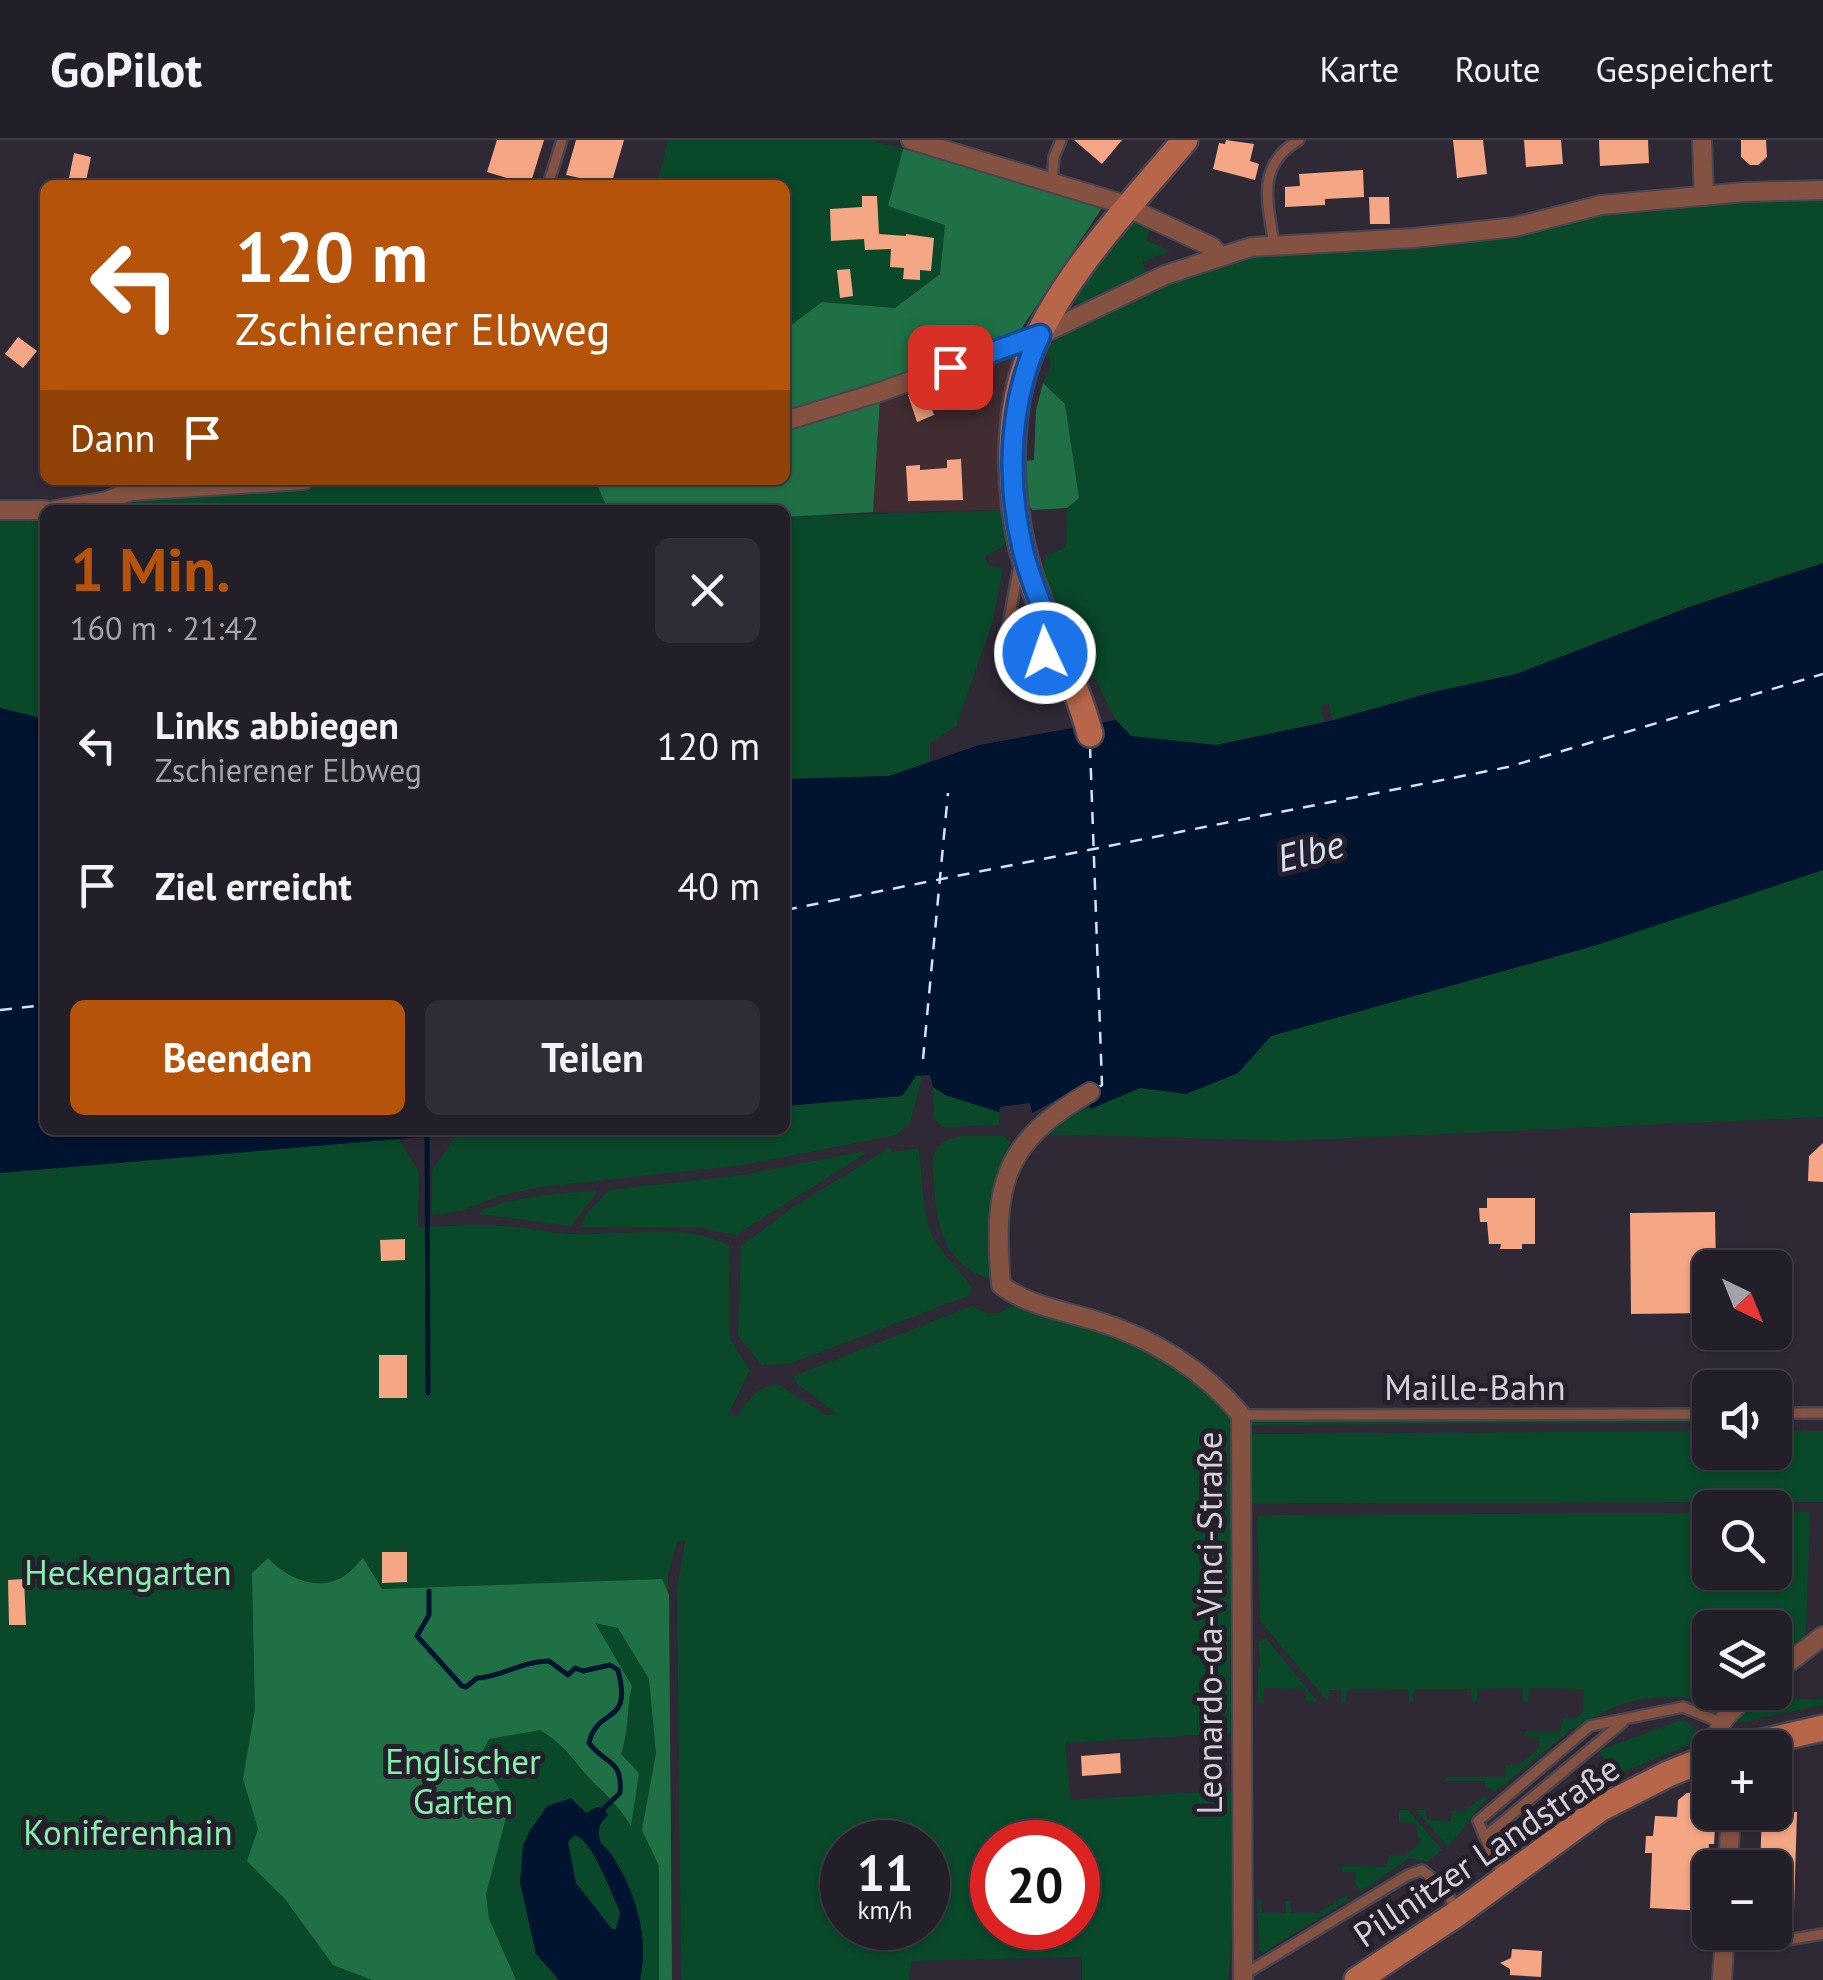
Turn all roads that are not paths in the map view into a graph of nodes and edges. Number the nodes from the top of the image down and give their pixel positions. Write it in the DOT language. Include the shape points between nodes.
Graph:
graph roads {
  1 [pos="562,140"];
  2 [pos="910,140"];
  3 [pos="1061,140"];
  4 [pos="1184,140"];
  5 [pos="1299,140"];
  6 [pos="1702,140"];
  7 [pos="550,180"];
  8 [pos="1052,181"];
  9 [pos="1823,190"];
  10 [pos="1704,196"];
  11 [pos="1129,208"];
  12 [pos="1274,245"];
  13 [pos="1219,256"];
  14 [pos="1040,335"];
  15 [pos="790,419"];
  16 [pos="223,485"];
  17 [pos="84,505"];
  18 [pos="0,510"];
  19 [pos="40,510"];
  20 [pos="1022,549"];
  21 [pos="1052,634"];
  22 [pos="1090,734"];
  23 [pos="1090,1092"];
  24 [pos="1792,1413"];
  25 [pos="1823,1413"];
  26 [pos="1692,1414"];
  27 [pos="1240,1415"];
  28 [pos="1823,1636"];
  29 [pos="1792,1660"];
  30 [pos="1733,1710"];
  31 [pos="1625,1720"];
  32 [pos="1720,1722"];
  33 [pos="1823,1728"];
  34 [pos="1718,1730"];
  35 [pos="1792,1735"];
  36 [pos="1692,1764"];
  37 [pos="1487,1835"];
  38 [pos="1506,1878"];
  39 [pos="1458,1913"];
  40 [pos="1823,1934"];
  41 [pos="1792,1939"];
  42 [pos="1724,1950"];
  43 [pos="1243,1978"];
  44 [pos="1356,1980"];
  45 [pos="1722,1980"];
  1 -- 7 [label="lane"];
  2 -- 8 [label="street"];
  3 -- 8 [label="lane"];
  4 -- 11 [label="street"];
  5 -- 12 [label="lane" via="1271,168 1266,189"];
  6 -- 10 [label="street"];
  8 -- 11 [label="street"];
  9 -- 10 [label="street"];
  10 -- 12 [label="street" via="1601,206 1515,227"];
  11 -- 13 [label="street" via="1212,246"];
  11 -- 14 [label="street" via="1073,279"];
  12 -- 13 [label="street"];
  13 -- 14 [label="street"];
  14 -- 15 [label="street"];
  14 -- 20 [label="street" via="1014,413"];
  16 -- 17 [label="street" via="142,490"];
  18 -- 19 [label="street"];
  20 -- 21 [label="street"];
  20 -- 21 [label="lane" via="1007,630 1010,650 1027,660 1045,653"];
  21 -- 22 [label="street"];
  23 -- 27 [label="street, Leonardo-da-Vinci-Straße" via="1054,1112 1014,1156 997,1235 1002,1285 1016,1297 1103,1322 1179,1359 1214,1384"];
  24 -- 25 [label="lane"];
  26 -- 27 [label="lane, Maille-Bahn"];
  27 -- 43 [label="street, Leonardo-da-Vinci-Straße"];
  28 -- 29 [label="street"];
  30 -- 32 [label="street"];
  31 -- 32 [label="lane" via="1684,1706"];
  31 -- 37 [label="lane"];
  31 -- 37 [label="lane" via="1590,1726 1551,1758 1478,1821"];
  32 -- 34 [label="street"];
  33 -- 35 [label="street"];
  36 -- 38 [label="street, Pillnitzer Landstraße" via="1602,1808"];
  37 -- 38 [label="lane" via="1490,1856"];
  38 -- 39 [label="street, Pillnitzer Landstraße"];
  39 -- 43 [label="lane" via="1444,1888 1422,1870 1408,1874"];
  39 -- 44 [label="street, Pillnitzer Landstraße"];
  40 -- 41 [label="lane"];
  42 -- 45 [label="street"];
}
